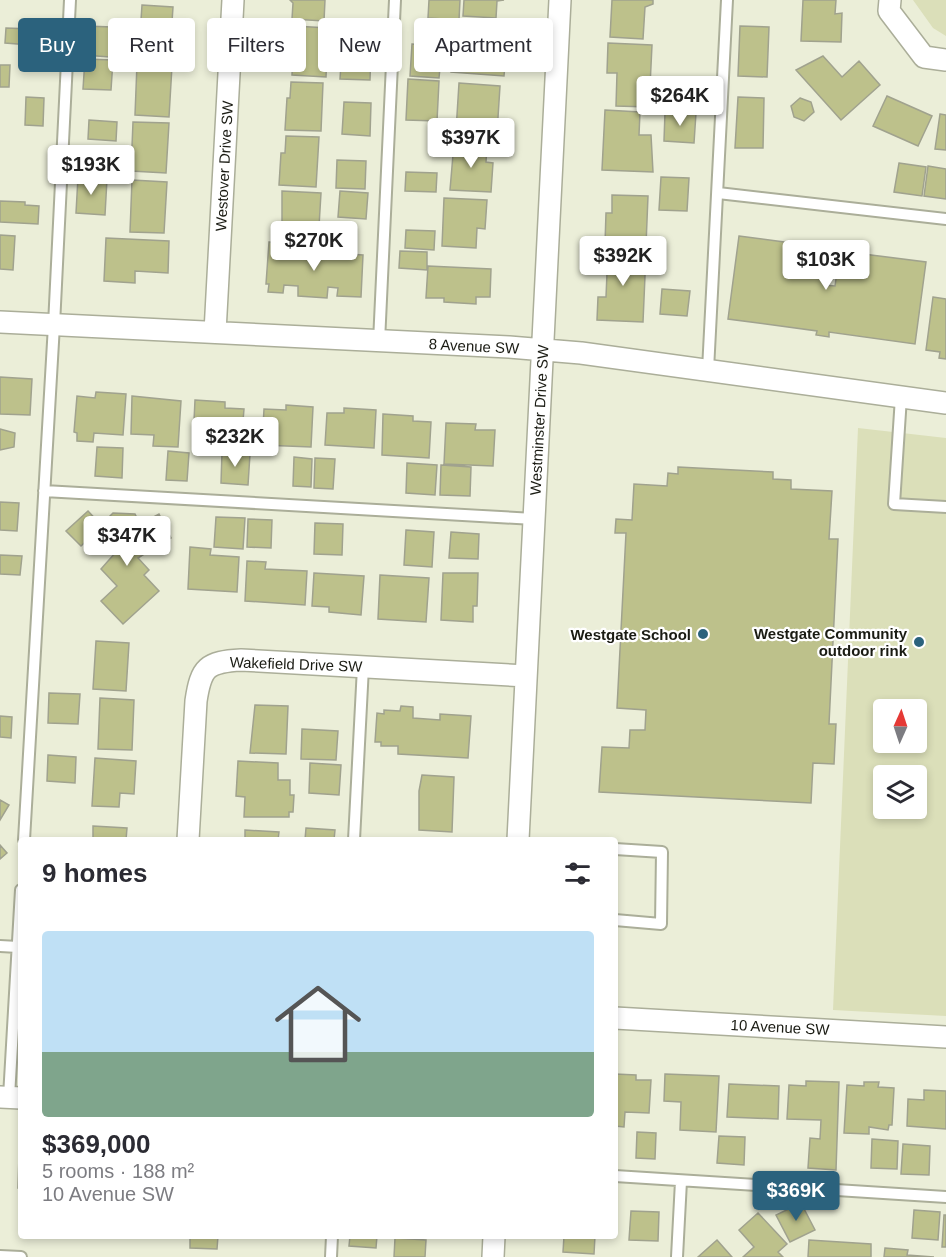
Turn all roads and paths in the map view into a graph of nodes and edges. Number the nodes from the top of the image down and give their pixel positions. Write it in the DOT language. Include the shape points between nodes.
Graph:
graph roads {
  1 [pos="69,0"];
  2 [pos="233,0"];
  3 [pos="395,0"];
  4 [pos="560,0"];
  5 [pos="727,0"];
  6 [pos="890,0"];
  7 [pos="946,60"];
  8 [pos="718,193"];
  9 [pos="946,219"];
  10 [pos="0,322"];
  11 [pos="54,325"];
  12 [pos="215,332"];
  13 [pos="379,342"];
  14 [pos="542,350"];
  15 [pos="708,370"];
  16 [pos="901,397"];
  17 [pos="946,403"];
  18 [pos="44,491"];
  19 [pos="946,507"];
  20 [pos="534,519"];
  21 [pos="363,667"];
  22 [pos="526,676"];
  23 [pos="24,837"];
  24 [pos="188,837"];
  25 [pos="354,837"];
  26 [pos="518,837"];
  27 [pos="618,849"];
  28 [pos="618,920"];
  29 [pos="0,946"];
  30 [pos="18,947"];
  31 [pos="618,1018"];
  32 [pos="946,1036"];
  33 [pos="10,1097"];
  34 [pos="618,1176"];
  35 [pos="681,1181"];
  36 [pos="946,1197"];
  37 [pos="332,1239"];
  38 [pos="494,1239"];
  39 [pos="0,1256"];
  40 [pos="21,1257"];
  41 [pos="331,1257"];
  42 [pos="493,1257"];
  43 [pos="677,1257"];
  1 -- 11 [label="lane"];
  2 -- 12 [label="street, Westover Drive SW"];
  3 -- 13 [label="lane"];
  4 -- 14 [label="street, Westminster Drive SW"];
  5 -- 8 [label="lane"];
  6 -- 7 [label="street" via="890,11 924,57"];
  8 -- 9 [label="lane"];
  8 -- 15 [label="lane"];
  10 -- 11 [label="street, 8 Avenue SW"];
  11 -- 12 [label="street, 8 Avenue SW"];
  11 -- 18 [label="lane"];
  12 -- 13 [label="street, 8 Avenue SW"];
  13 -- 14 [label="street, 8 Avenue SW"];
  14 -- 15 [label="street, 8 Avenue SW"];
  14 -- 20 [label="street, Westminster Drive SW"];
  15 -- 16 [label="street, 8 Avenue SW"];
  16 -- 17 [label="street, 8 Avenue SW"];
  16 -- 19 [label="lane" via="894,504"];
  18 -- 20 [label="lane"];
  18 -- 23 [label="lane"];
  20 -- 22 [label="street, Westminster Drive SW"];
  21 -- 22 [label="street, Wakefield Drive SW"];
  21 -- 24 [label="street, Wakefield Drive SW" via="241,660 220,661 206,668 199,680 196,701"];
  21 -- 25 [label="lane"];
  22 -- 26 [label="street, Westminster Drive SW"];
  27 -- 28 [label="lane" via="662,852 661,924"];
  29 -- 30 [label="lane"];
  30 -- 33 [label="lane"];
  31 -- 32 [label="street, 10 Avenue SW"];
  34 -- 35 [label="lane"];
  35 -- 36 [label="lane"];
  35 -- 43 [label="lane"];
  37 -- 41 [label="lane"];
  38 -- 42 [label="street"];
  39 -- 40 [label="lane"];
}
